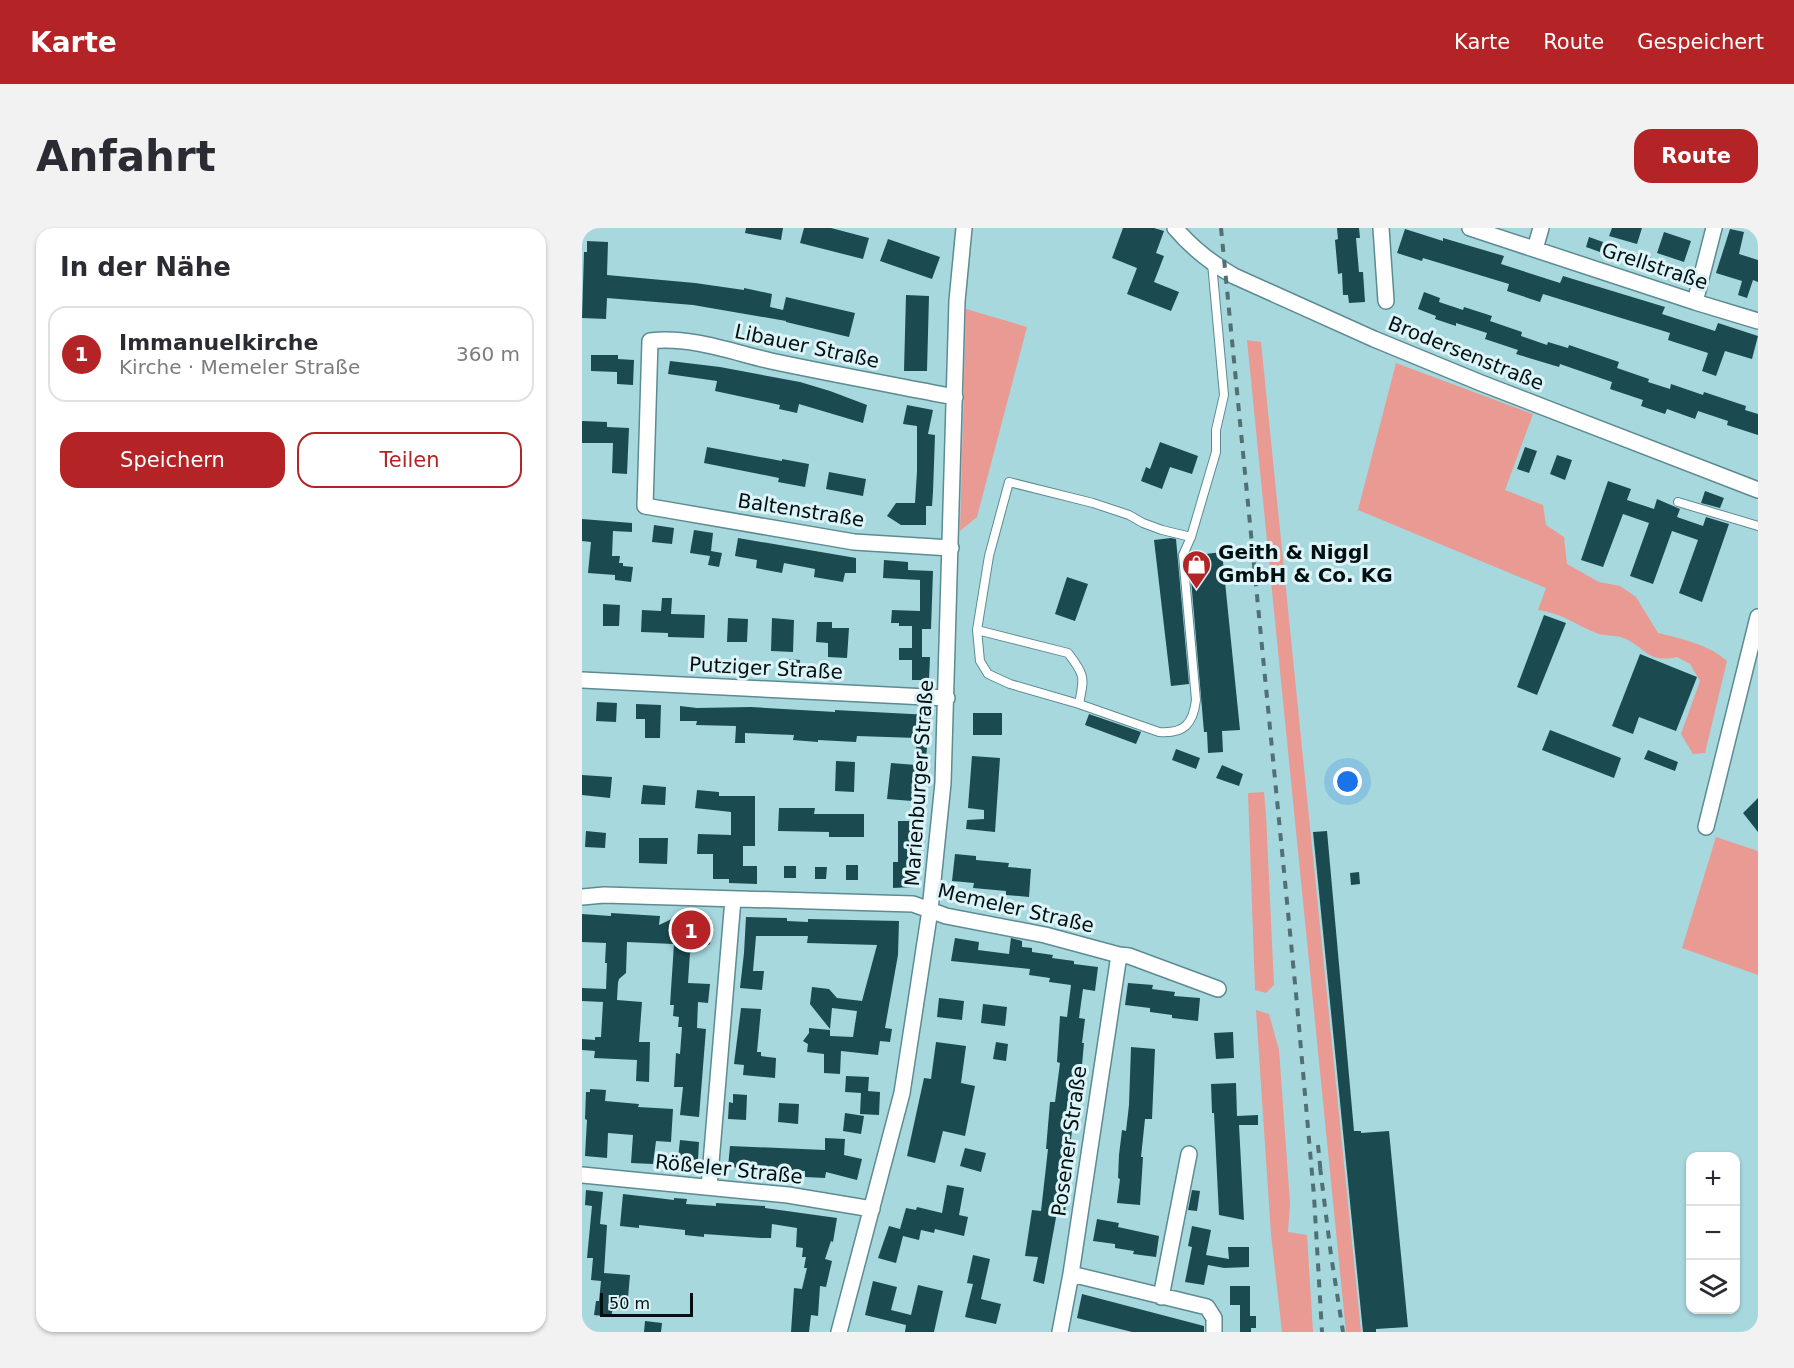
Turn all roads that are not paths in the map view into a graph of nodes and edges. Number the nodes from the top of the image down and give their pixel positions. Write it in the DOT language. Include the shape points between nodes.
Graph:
graph roads {
  1 [pos="964,228"];
  2 [pos="1174,228"];
  3 [pos="1381,228"];
  4 [pos="1470,228"];
  5 [pos="1541,228"];
  6 [pos="1714,228"];
  7 [pos="1535,249"];
  8 [pos="1212,264"];
  9 [pos="1386,301"];
  10 [pos="1695,302"];
  11 [pos="1758,321"];
  12 [pos="955,397"];
  13 [pos="1758,490"];
  14 [pos="1678,502"];
  15 [pos="645,506"];
  16 [pos="1758,526"];
  17 [pos="1191,537"];
  18 [pos="951,548"];
  19 [pos="1758,617"];
  20 [pos="977,630"];
  21 [pos="582,680"];
  22 [pos="947,698"];
  23 [pos="1079,704"];
  24 [pos="1706,828"];
  25 [pos="582,897"];
  26 [pos="733,899"];
  27 [pos="930,910"];
  28 [pos="1119,955"];
  29 [pos="1218,989"];
  30 [pos="1189,1154"];
  31 [pos="582,1175"];
  32 [pos="709,1187"];
  33 [pos="872,1209"];
  34 [pos="1071,1274"];
  35 [pos="1161,1297"];
  36 [pos="839,1332"];
  37 [pos="1060,1332"];
  38 [pos="1214,1332"];
  1 -- 12 [label="street, Marienburger Straße" via="957,301"];
  2 -- 8 [label="street, Brodersenstraße"];
  3 -- 9 [label="street"];
  4 -- 7 [label="street, Grellstraße"];
  5 -- 7 [label="street"];
  6 -- 10 [label="street"];
  7 -- 10 [label="street, Grellstraße"];
  8 -- 13 [label="street, Brodersenstraße" via="1374,339"];
  8 -- 17 [label="lane" via="1224,395 1216,430 1216,452"];
  10 -- 11 [label="street, Grellstraße"];
  12 -- 15 [label="street, Libauer Straße" via="695,344 650,341"];
  12 -- 18 [label="street, Marienburger Straße"];
  14 -- 16 [label="lane"];
  15 -- 18 [label="street, Baltenstraße" via="854,542"];
  17 -- 20 [label="lane" via="1093,503 1009,482 989,556"];
  17 -- 23 [label="lane" via="1183,555 1196,699 1191,721 1173,733 1159,732"];
  18 -- 22 [label="street, Marienburger Straße"];
  19 -- 24 [label="street"];
  20 -- 23 [label="lane" via="980,661 988,674"];
  20 -- 23 [label="lane" via="1068,653 1083,679"];
  21 -- 22 [label="street, Putziger Straße"];
  22 -- 27 [label="street, Marienburger Straße" via="944,783"];
  25 -- 26 [label="street, Memeler Straße"];
  26 -- 27 [label="street, Memeler Straße" via="913,904"];
  26 -- 32 [label="street"];
  27 -- 28 [label="street, Memeler Straße" via="1045,934"];
  27 -- 33 [label="street, Marienburger Straße" via="902,1093"];
  28 -- 29 [label="street, Memeler Straße"];
  28 -- 34 [label="street, Posener Straße"];
  30 -- 35 [label="street"];
  31 -- 32 [label="street, Rößeler Straße"];
  32 -- 33 [label="street, Rößeler Straße"];
  33 -- 36 [label="street, Marienburger Straße"];
  34 -- 35 [label="street"];
  34 -- 37 [label="street, Posener Straße"];
  35 -- 38 [label="street" via="1207,1307 1214,1318"];
}
